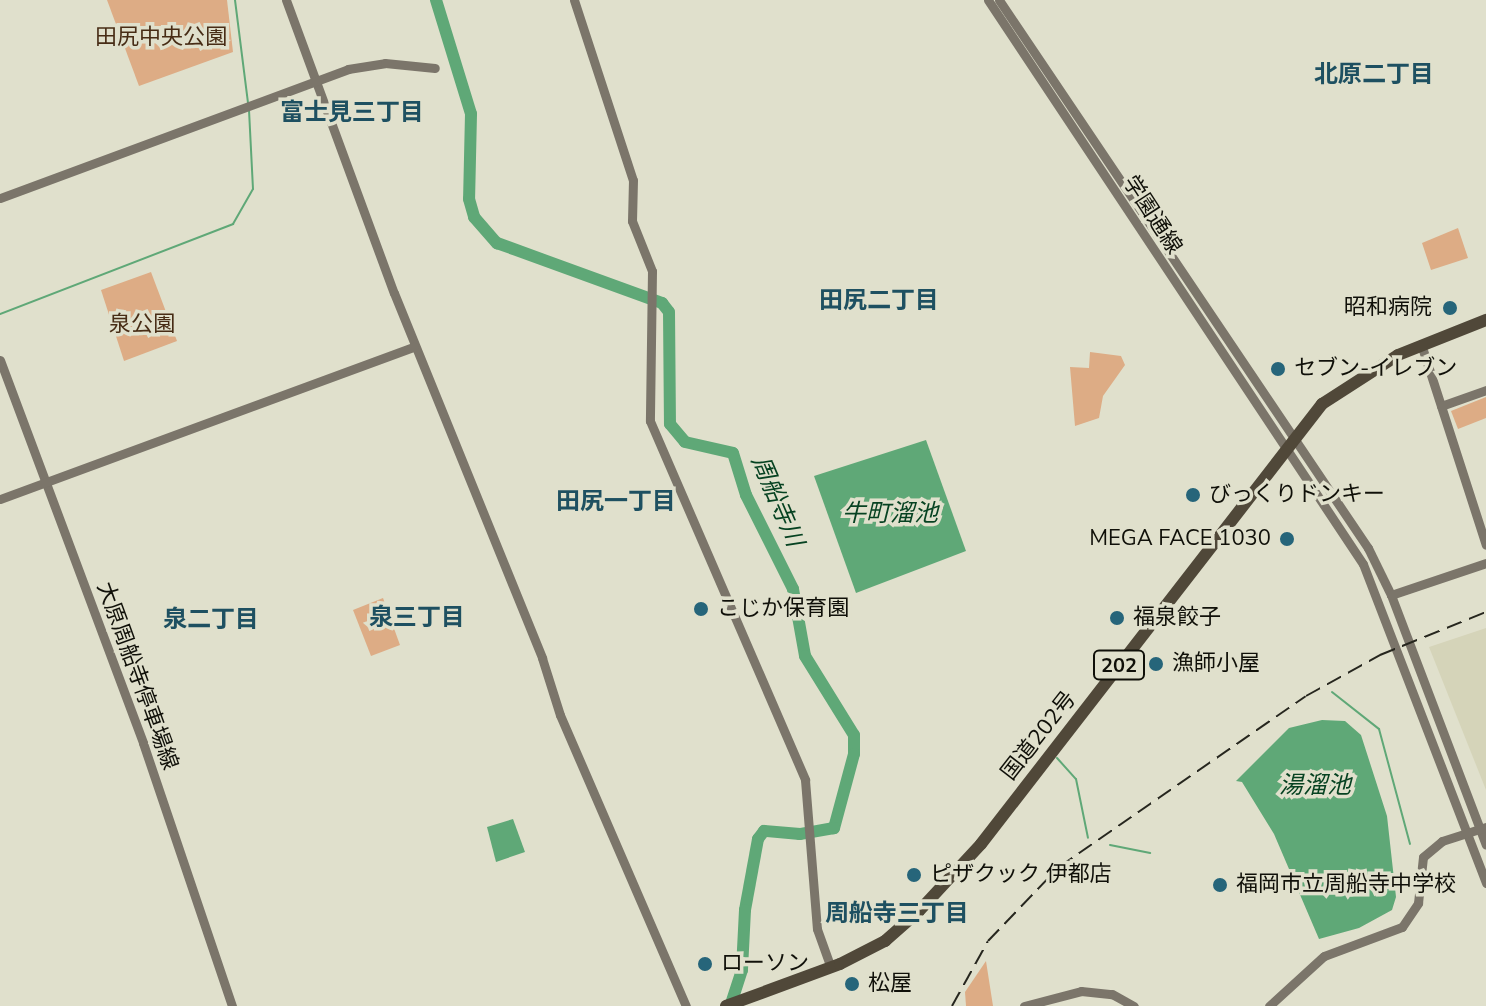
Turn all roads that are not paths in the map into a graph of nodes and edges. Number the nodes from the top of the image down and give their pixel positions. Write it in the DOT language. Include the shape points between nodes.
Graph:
graph roads {
  1 [pos="286,0"];
  2 [pos="574,0"];
  3 [pos="988,0"];
  4 [pos="999,0"];
  5 [pos="435,68"];
  6 [pos="315,81"];
  7 [pos="0,198"];
  8 [pos="1486,320"];
  9 [pos="1421,344"];
  10 [pos="414,347"];
  11 [pos="0,360"];
  12 [pos="1486,390"];
  13 [pos="1441,406"];
  14 [pos="1290,444"];
  15 [pos="46,483"];
  16 [pos="0,499"];
  17 [pos="1486,545"];
  18 [pos="1486,563"];
  19 [pos="1391,595"];
  20 [pos="1483,828"];
  21 [pos="1468,833"];
  22 [pos="1486,845"];
  23 [pos="1486,883"];
  24 [pos="831,968"];
  25 [pos="232,1006"];
  26 [pos="686,1006"];
  27 [pos="727,1006"];
  28 [pos="1024,1006"];
  29 [pos="1134,1006"];
  30 [pos="1269,1006"];
  1 -- 6 [label="street"];
  2 -- 24 [label="street" via="633,180 632,221 654,282 649,407 653,432 805,780 817,929"];
  3 -- 14 [label="street, 学園通線"];
  4 -- 14 [label="street, 学園通線"];
  5 -- 6 [label="street" via="369,64"];
  6 -- 7 [label="street"];
  6 -- 10 [label="street"];
  8 -- 9 [label="highway, 国道202号 / 202"];
  9 -- 13 [label="street"];
  9 -- 14 [label="highway, 国道202号 / 202" via="1322,404"];
  10 -- 15 [label="street"];
  10 -- 26 [label="street" via="542,658 560,715"];
  11 -- 15 [label="street, 大原周船寺停車場線"];
  12 -- 13 [label="street"];
  13 -- 17 [label="street"];
  14 -- 19 [label="street" via="1344,510"];
  14 -- 21 [label="street" via="1379,598"];
  14 -- 24 [label="highway, 国道202号 / 202" via="951,879 885,941"];
  15 -- 16 [label="street"];
  15 -- 25 [label="street, 大原周船寺停車場線" via="223,966"];
  18 -- 19 [label="street"];
  19 -- 20 [label="street"];
  20 -- 21 [label="street"];
  20 -- 22 [label="street"];
  21 -- 23 [label="street"];
  21 -- 30 [label="street" via="1442,841 1423,857 1418,903 1402,927 1324,956"];
  24 -- 27 [label="highway, 国道202号 / 202"];
  28 -- 29 [label="street" via="1081,991 1112,994"];
}
